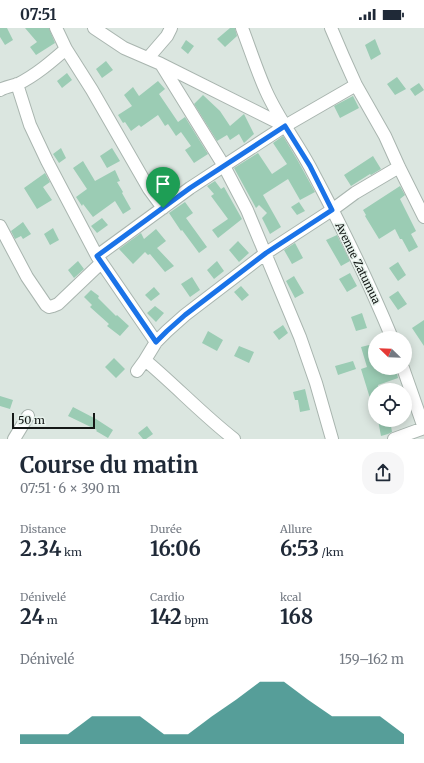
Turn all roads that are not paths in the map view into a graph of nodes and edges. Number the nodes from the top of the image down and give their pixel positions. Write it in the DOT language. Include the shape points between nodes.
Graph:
graph roads {
  1 [pos="56,28"];
  2 [pos="94,28"];
  3 [pos="171,28"];
  4 [pos="242,28"];
  5 [pos="331,28"];
  6 [pos="66,49"];
  7 [pos="148,58"];
  8 [pos="161,64"];
  9 [pos="17,84"];
  10 [pos="356,85"];
  11 [pos="0,90"];
  12 [pos="285,126"];
  13 [pos="224,166"];
  14 [pos="399,167"];
  15 [pos="163,208"];
  16 [pos="332,210"];
  17 [pos="424,217"];
  18 [pos="0,226"];
  19 [pos="266,253"];
  20 [pos="99,260"];
  21 [pos="389,331"];
  22 [pos="156,342"];
  23 [pos="145,360"];
  24 [pos="137,371"];
  25 [pos="405,375"];
  26 [pos="28,416"];
  27 [pos="424,428"];
  28 [pos="14,439"];
  29 [pos="234,439"];
  30 [pos="332,439"];
  31 [pos="394,439"];
  1 -- 6 [label="street"];
  2 -- 7 [label="street" via="124,48"];
  3 -- 7 [label="street"];
  4 -- 12 [label="street, Avenue Zatumua" via="266,91"];
  5 -- 10 [label="street"];
  6 -- 9 [label="street"];
  6 -- 15 [label="street" via="148,189"];
  7 -- 8 [label="street"];
  8 -- 12 [label="street"];
  8 -- 13 [label="street"];
  9 -- 11 [label="street"];
  9 -- 20 [label="street" via="30,125"];
  10 -- 12 [label="street"];
  10 -- 14 [label="street"];
  12 -- 13 [label="street"];
  12 -- 16 [label="street, Avenue Zatumua" via="310,166"];
  13 -- 15 [label="street"];
  13 -- 19 [label="street"];
  14 -- 16 [label="street"];
  14 -- 17 [label="street"];
  15 -- 20 [label="street"];
  16 -- 19 [label="street"];
  16 -- 21 [label="street, Avenue Zatumua"];
  18 -- 20 [label="street" via="27,277 49,307 58,304"];
  19 -- 22 [label="street" via="185,315"];
  19 -- 30 [label="street" via="300,337"];
  20 -- 22 [label="street"];
  22 -- 23 [label="street"];
  23 -- 24 [label="street"];
  23 -- 29 [label="street"];
  25 -- 27 [label="street"];
  26 -- 28 [label="street"];
  27 -- 31 [label="street"];
}
